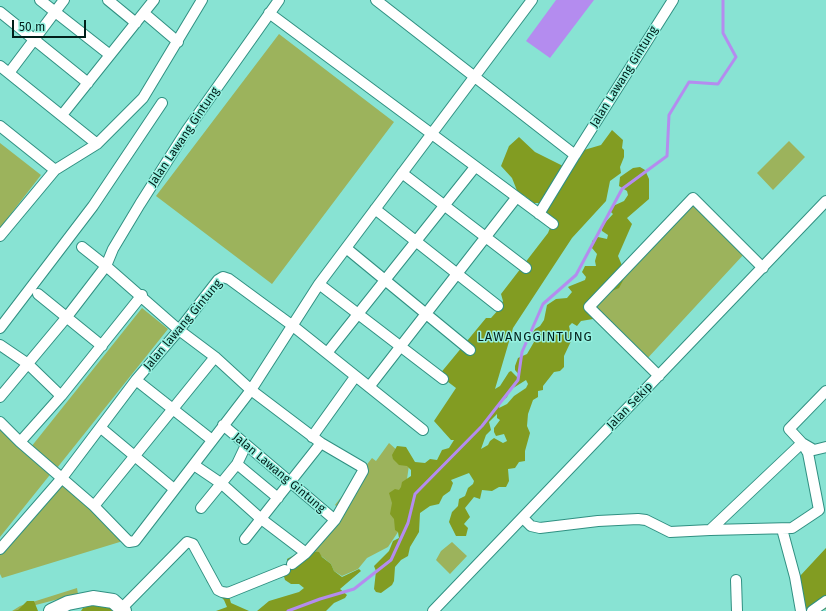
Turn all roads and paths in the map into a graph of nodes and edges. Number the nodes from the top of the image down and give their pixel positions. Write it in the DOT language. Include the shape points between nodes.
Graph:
graph roads {
  1 [pos="40,0"];
  2 [pos="64,0"];
  3 [pos="108,0"];
  4 [pos="154,0"];
  5 [pos="202,0"];
  6 [pos="279,0"];
  7 [pos="376,0"];
  8 [pos="532,0"];
  9 [pos="673,0"];
  10 [pos="0,12"];
  11 [pos="55,12"];
  12 [pos="144,13"];
  13 [pos="269,13"];
  14 [pos="136,23"];
  15 [pos="34,40"];
  16 [pos="178,42"];
  17 [pos="110,55"];
  18 [pos="0,66"];
  19 [pos="9,73"];
  20 [pos="473,76"];
  21 [pos="88,83"];
  22 [pos="162,103"];
  23 [pos="62,115"];
  24 [pos="0,126"];
  25 [pos="430,133"];
  26 [pos="97,144"];
  27 [pos="575,155"];
  28 [pos="475,167"];
  29 [pos="55,170"];
  30 [pos="402,173"];
  31 [pos="516,198"];
  32 [pos="826,201"];
  33 [pos="444,206"];
  34 [pos="375,209"];
  35 [pos="540,214"];
  36 [pos="553,224"];
  37 [pos="0,236"];
  38 [pos="486,237"];
  39 [pos="416,242"];
  40 [pos="82,247"];
  41 [pos="346,248"];
  42 [pos="106,266"];
  43 [pos="526,268"];
  44 [pos="763,268"];
  45 [pos="457,274"];
  46 [pos="385,280"];
  47 [pos="318,284"];
  48 [pos="38,294"];
  49 [pos="142,295"];
  50 [pos="498,306"];
  51 [pos="358,314"];
  52 [pos="426,314"];
  53 [pos="66,318"];
  54 [pos="293,326"];
  55 [pos="0,328"];
  56 [pos="180,330"];
  57 [pos="0,345"];
  58 [pos="102,346"];
  59 [pos="400,347"];
  60 [pos="470,350"];
  61 [pos="327,353"];
  62 [pos="215,357"];
  63 [pos="28,364"];
  64 [pos="659,376"];
  65 [pos="356,377"];
  66 [pos="443,379"];
  67 [pos="136,380"];
  68 [pos="369,387"];
  69 [pos="251,390"];
  70 [pos="826,391"];
  71 [pos="61,396"];
  72 [pos="0,397"];
  73 [pos="173,409"];
  74 [pos="0,422"];
  75 [pos="223,425"];
  76 [pos="101,428"];
  77 [pos="423,430"];
  78 [pos="312,437"];
  79 [pos="212,440"];
  80 [pos="20,442"];
  81 [pos="802,443"];
  82 [pos="321,444"];
  83 [pos="246,445"];
  84 [pos="826,447"];
  85 [pos="134,456"];
  86 [pos="237,464"];
  87 [pos="194,465"];
  88 [pos="62,478"];
  89 [pos="289,483"];
  90 [pos="222,484"];
  91 [pos="174,489"];
  92 [pos="278,498"];
  93 [pos="94,506"];
  94 [pos="202,508"];
  95 [pos="260,518"];
  96 [pos="523,518"];
  97 [pos="335,520"];
  98 [pos="782,529"];
  99 [pos="710,530"];
  100 [pos="245,539"];
  101 [pos="0,549"];
  102 [pos="306,553"];
  103 [pos="736,580"];
  104 [pos="826,601"];
  105 [pos="123,610"];
  106 [pos="51,611"];
  107 [pos="433,611"];
  108 [pos="737,611"];
  109 [pos="801,611"];
  110 [pos="812,611"];
  1 -- 11 [label="street"];
  2 -- 11 [label="street"];
  3 -- 14 [label="street"];
  4 -- 12 [label="street"];
  5 -- 16 [label="street"];
  6 -- 13 [label="street, Jalan Lawang Gintung"];
  7 -- 20 [label="street"];
  8 -- 20 [label="street, Jalan Lawang Gintung"];
  9 -- 27 [label="street, Jalan Lawang Gintung"];
  10 -- 15 [label="street"];
  11 -- 15 [label="street"];
  11 -- 17 [label="street"];
  12 -- 14 [label="street"];
  12 -- 16 [label="street"];
  13 -- 25 [label="street"];
  13 -- 42 [label="street, Jalan Lawang Gintung" via="178,144 128,223"];
  14 -- 17 [label="street"];
  15 -- 19 [label="street"];
  15 -- 21 [label="street"];
  16 -- 26 [label="street" via="143,98"];
  17 -- 21 [label="street"];
  18 -- 19 [label="street"];
  19 -- 23 [label="street"];
  20 -- 25 [label="street, Jalan Lawang Gintung"];
  20 -- 27 [label="street"];
  21 -- 23 [label="street"];
  22 -- 55 [label="street" via="93,206"];
  23 -- 26 [label="street"];
  24 -- 29 [label="street"];
  25 -- 28 [label="street"];
  25 -- 30 [label="street, Jalan Lawang Gintung"];
  26 -- 29 [label="street"];
  27 -- 35 [label="street, Jalan Lawang Gintung"];
  28 -- 31 [label="street"];
  28 -- 33 [label="street"];
  29 -- 37 [label="street"];
  30 -- 33 [label="street"];
  30 -- 34 [label="street, Jalan Lawang Gintung"];
  31 -- 35 [label="street"];
  31 -- 38 [label="street"];
  32 -- 44 [label="street, Jalan Sekip"];
  33 -- 38 [label="street"];
  33 -- 39 [label="street"];
  34 -- 39 [label="street"];
  34 -- 41 [label="street, Jalan Lawang Gintung"];
  35 -- 36 [label="street"];
  38 -- 43 [label="street"];
  38 -- 45 [label="street"];
  39 -- 45 [label="street"];
  39 -- 46 [label="street"];
  40 -- 42 [label="street"];
  41 -- 46 [label="street"];
  41 -- 47 [label="street, Jalan Lawang Gintung"];
  42 -- 49 [label="street, Jalan Lawang Gintung"];
  42 -- 53 [label="street, Jalan Lawang Gintung"];
  44 -- 64 [label="street, Jalan Sekip"];
  44 -- 64 [label="street" via="693,198 589,307"];
  45 -- 50 [label="street"];
  45 -- 52 [label="street"];
  46 -- 51 [label="street"];
  46 -- 52 [label="street"];
  47 -- 51 [label="street"];
  47 -- 54 [label="street, Jalan Lawang Gintung"];
  48 -- 53 [label="street"];
  49 -- 56 [label="street, Jalan Lawang Gintung"];
  49 -- 58 [label="street"];
  51 -- 59 [label="street"];
  51 -- 61 [label="street"];
  52 -- 59 [label="street"];
  52 -- 60 [label="street"];
  53 -- 58 [label="street"];
  53 -- 63 [label="street, Jalan Lawang Gintung"];
  54 -- 56 [label="street, Jalan lawang Gintung" via="223,276"];
  54 -- 61 [label="street, Jalan lawang Gintung"];
  54 -- 69 [label="street, Jalan Lawang Gintung"];
  56 -- 62 [label="street, Jalan Lawang Gintung"];
  56 -- 67 [label="street, Jalan lawang Gintung"];
  57 -- 63 [label="street"];
  58 -- 71 [label="street"];
  59 -- 66 [label="street"];
  59 -- 68 [label="street"];
  61 -- 65 [label="street, Jalan lawang Gintung"];
  62 -- 69 [label="street, Jalan Lawang Gintung"];
  62 -- 73 [label="street"];
  63 -- 71 [label="street"];
  63 -- 72 [label="street, Jalan Lawang Gintung"];
  64 -- 96 [label="street, Jalan Sekip"];
  65 -- 68 [label="street, Jalan lawang Gintung"];
  65 -- 78 [label="street"];
  67 -- 73 [label="street, Jalan Lawang Gintung"];
  67 -- 76 [label="street, Jalan lawang Gintung"];
  68 -- 77 [label="street, Jalan lawang Gintung"];
  69 -- 75 [label="street, Jalan Lawang Gintung"];
  69 -- 78 [label="street, Jalan Lawang Gintung"];
  70 -- 81 [label="street" via="789,429"];
  71 -- 80 [label="street"];
  73 -- 79 [label="street, Jalan Lawang Gintung"];
  73 -- 85 [label="street"];
  74 -- 80 [label="street, Jalan Lawang Gintung"];
  75 -- 79 [label="street, Jalan Lawang Gintung"];
  75 -- 83 [label="street, Jalan Lawang Gintung"];
  76 -- 85 [label="street"];
  76 -- 88 [label="street, Jalan lawang Gintung"];
  78 -- 82 [label="street, Jalan Lawang Gintung"];
  79 -- 87 [label="street, Jalan Lawang Gintung"];
  80 -- 88 [label="street, Jalan Lawang Gintung"];
  81 -- 84 [label="street" via="814,450"];
  81 -- 98 [label="street" via="808,453 819,510 792,528"];
  81 -- 99 [label="street"];
  82 -- 89 [label="street"];
  82 -- 97 [label="street, Jalan Lawang Gintung" via="363,469"];
  83 -- 86 [label="street"];
  83 -- 89 [label="street, Jalan Lawang Gintung"];
  85 -- 91 [label="street"];
  85 -- 93 [label="street"];
  86 -- 90 [label="street"];
  86 -- 92 [label="street"];
  87 -- 90 [label="street"];
  87 -- 91 [label="street, Jalan Lawang Gintung"];
  88 -- 93 [label="street, Jalan Lawang Gintung"];
  88 -- 101 [label="street, Jalan lawang Gintung"];
  89 -- 92 [label="street"];
  89 -- 97 [label="street, Jalan Lawang Gintung"];
  90 -- 94 [label="street"];
  90 -- 95 [label="street"];
  91 -- 93 [label="street, Jalan Lawang Gintung" via="132,543"];
  92 -- 95 [label="street"];
  95 -- 100 [label="street"];
  95 -- 102 [label="street"];
  96 -- 99 [label="street" via="531,526 540,528 638,519 646,520 670,532"];
  96 -- 107 [label="street, Jalan Sekip"];
  97 -- 102 [label="street, Jalan Lawang Gintung"];
  98 -- 99 [label="street"];
  98 -- 109 [label="street"];
  102 -- 105 [label="street, Jalan Lawang Gintung" via="288,567 228,593 218,590 193,544 187,542"];
  103 -- 108 [label="street"];
  104 -- 110 [label="street"];
  105 -- 106 [label="main road" via="112,601 93,598 68,603"];
}
